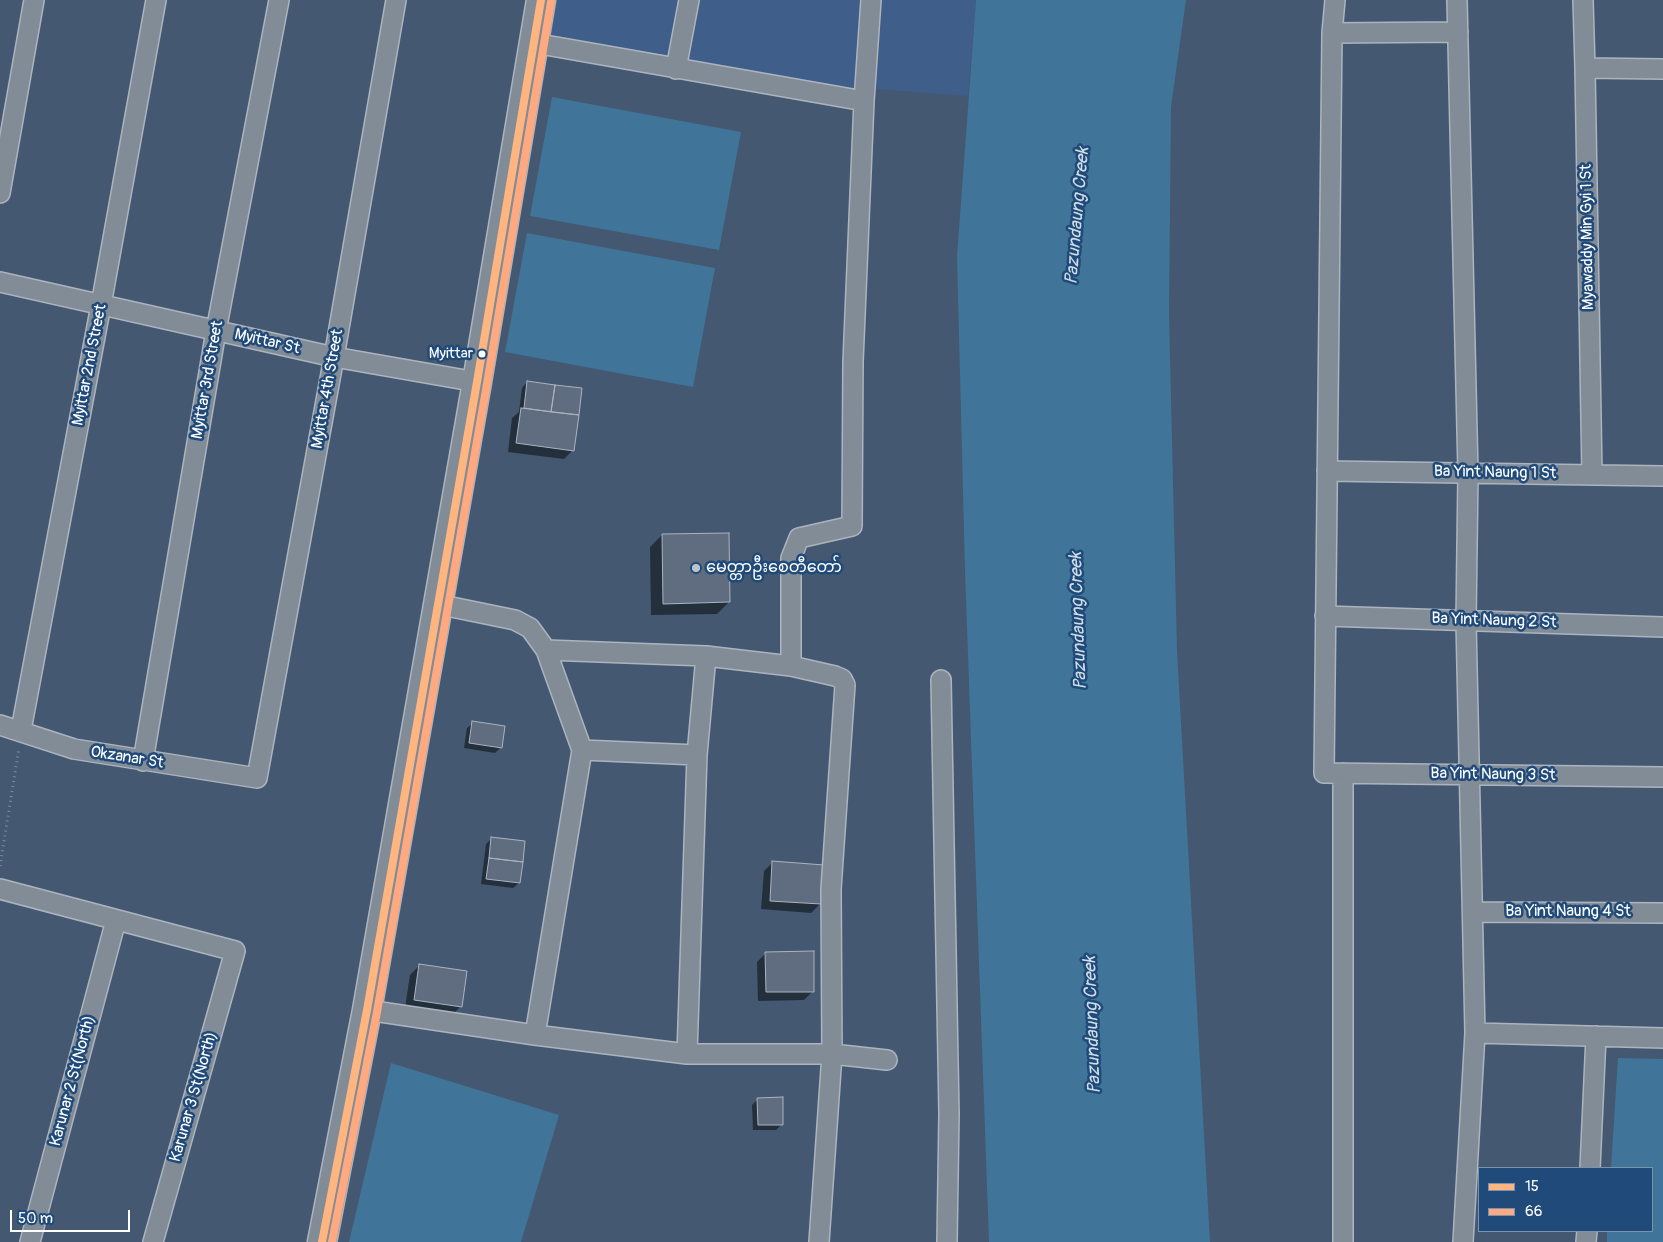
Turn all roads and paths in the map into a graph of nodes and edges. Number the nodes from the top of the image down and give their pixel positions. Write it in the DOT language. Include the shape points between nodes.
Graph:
graph roads {
  1 [pos="34,0"];
  2 [pos="156,0"];
  3 [pos="279,0"];
  4 [pos="396,0"];
  5 [pos="541,0"];
  6 [pos="688,0"];
  7 [pos="871,0"];
  8 [pos="1335,0"];
  9 [pos="1457,0"];
  10 [pos="1583,0"];
  11 [pos="1332,32"];
  12 [pos="1458,32"];
  13 [pos="534,43"];
  14 [pos="1585,68"];
  15 [pos="676,69"];
  16 [pos="1663,69"];
  17 [pos="864,101"];
  18 [pos="0,193"];
  19 [pos="0,282"];
  20 [pos="102,305"];
  21 [pos="216,330"];
  22 [pos="334,357"];
  23 [pos="478,382"];
  24 [pos="1327,471"];
  25 [pos="1468,473"];
  26 [pos="1592,475"];
  27 [pos="1663,476"];
  28 [pos="437,604"];
  29 [pos="1326,616"];
  30 [pos="1466,620"];
  31 [pos="1663,627"];
  32 [pos="546,650"];
  33 [pos="706,656"];
  34 [pos="791,666"];
  35 [pos="941,680"];
  36 [pos="0,724"];
  37 [pos="21,730"];
  38 [pos="582,750"];
  39 [pos="697,755"];
  40 [pos="143,761"];
  41 [pos="1343,773"];
  42 [pos="1469,775"];
  43 [pos="1663,777"];
  44 [pos="257,778"];
  45 [pos="0,866"];
  46 [pos="0,889"];
  47 [pos="1473,912"];
  48 [pos="1663,913"];
  49 [pos="116,920"];
  50 [pos="367,1010"];
  51 [pos="1475,1033"];
  52 [pos="535,1035"];
  53 [pos="1596,1036"];
  54 [pos="1663,1038"];
  55 [pos="686,1054"];
  56 [pos="832,1054"];
  57 [pos="887,1060"];
  58 [pos="1590,1167"];
  59 [pos="30,1242"];
  60 [pos="153,1242"];
  61 [pos="322,1242"];
  62 [pos="819,1242"];
  63 [pos="947,1242"];
  64 [pos="1343,1242"];
  65 [pos="1463,1242"];
  1 -- 18 [label="street"];
  2 -- 20 [label="street, Myittar 2nd Street"];
  3 -- 21 [label="street, Myittar 3rd Street"];
  4 -- 22 [label="street, Myittar 4th Street"];
  5 -- 13 [label="main road"];
  6 -- 15 [label="street"];
  7 -- 17 [label="street"];
  8 -- 11 [label="street"];
  9 -- 12 [label="street"];
  10 -- 14 [label="street, Myawaddy Min Gyi 1 St"];
  11 -- 12 [label="street"];
  11 -- 24 [label="street"];
  12 -- 25 [label="street"];
  13 -- 15 [label="street"];
  13 -- 23 [label="main road"];
  14 -- 16 [label="street"];
  14 -- 26 [label="street, Myawaddy Min Gyi 1 St"];
  15 -- 17 [label="street"];
  17 -- 34 [label="street" via="853,362 852,526 799,538 791,558"];
  19 -- 20 [label="street, Myittar St"];
  20 -- 21 [label="street, Myittar St"];
  20 -- 37 [label="street, Myittar 2nd Street"];
  21 -- 22 [label="street, Myittar St"];
  21 -- 40 [label="street, Myittar 3rd Street"];
  22 -- 23 [label="street, Myittar St"];
  22 -- 44 [label="street, Myittar 4th Street"];
  23 -- 28 [label="main road"];
  24 -- 25 [label="street, Ba Yint Naung 1 St"];
  24 -- 29 [label="street"];
  25 -- 26 [label="street, Ba Yint Naung 1 St"];
  25 -- 30 [label="street"];
  26 -- 27 [label="street, Ba Yint Naung 1 St"];
  28 -- 32 [label="street" via="523,623"];
  28 -- 50 [label="main road"];
  29 -- 30 [label="street, Ba Yint Naung 2 St"];
  29 -- 41 [label="street, Ba Yint Naung 3 St" via="1324,773"];
  30 -- 31 [label="street, Ba Yint Naung 2 St"];
  30 -- 42 [label="street"];
  32 -- 33 [label="street"];
  32 -- 38 [label="street"];
  33 -- 34 [label="street"];
  33 -- 39 [label="street"];
  34 -- 56 [label="street" via="836,676 845,685 831,889"];
  35 -- 63 [label="street" via="949,1114"];
  36 -- 37 [label="street, Okzanar St"];
  37 -- 40 [label="street, Okzanar St" via="74,749"];
  37 -- 45 [label="path"];
  38 -- 39 [label="street"];
  38 -- 52 [label="street"];
  39 -- 55 [label="street"];
  40 -- 44 [label="street, Okzanar St"];
  41 -- 42 [label="street, Ba Yint Naung 3 St"];
  41 -- 64 [label="street"];
  42 -- 43 [label="street, Ba Yint Naung 3 St"];
  42 -- 47 [label="street"];
  46 -- 49 [label="street"];
  47 -- 48 [label="street, Ba Yint Naung 4 St"];
  47 -- 51 [label="street"];
  49 -- 59 [label="street, Karunar 2 St(North)"];
  49 -- 60 [label="street, Karunar 3 St(North)" via="235,951"];
  50 -- 52 [label="street"];
  50 -- 61 [label="main road"];
  51 -- 53 [label="street"];
  51 -- 65 [label="street"];
  52 -- 55 [label="street"];
  53 -- 54 [label="street"];
  53 -- 58 [label="street"];
  55 -- 56 [label="street"];
  56 -- 57 [label="street"];
  56 -- 62 [label="street"];
}
